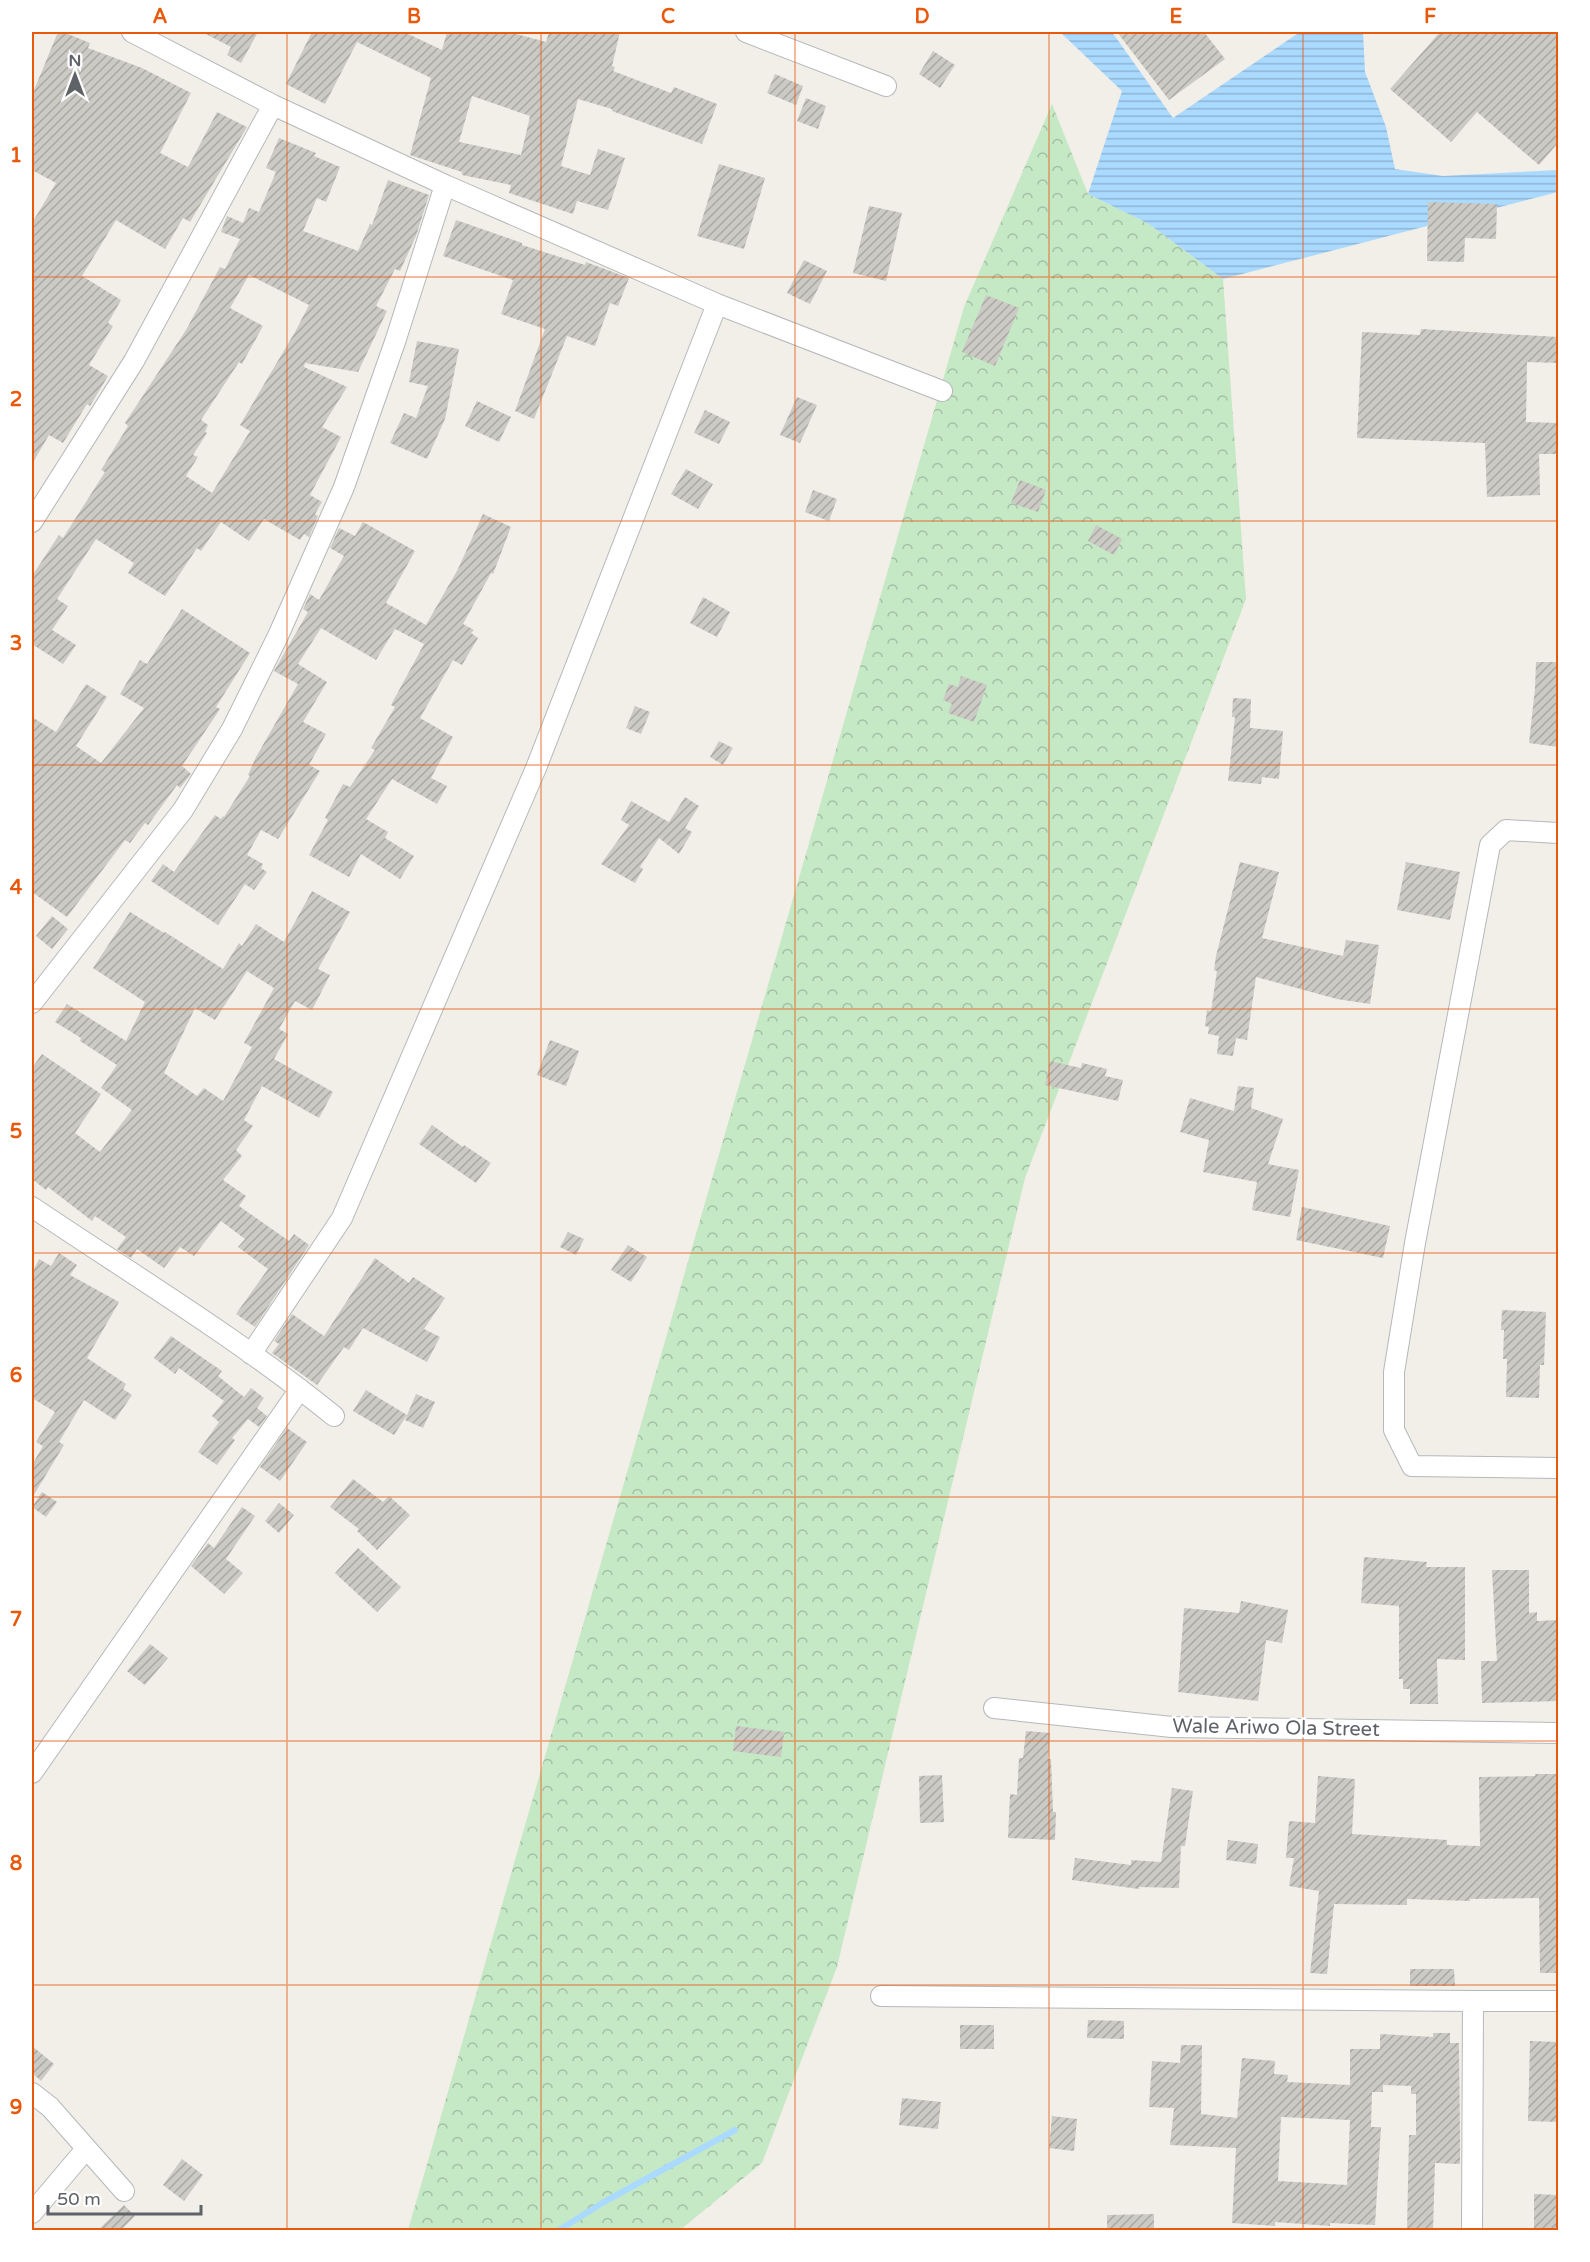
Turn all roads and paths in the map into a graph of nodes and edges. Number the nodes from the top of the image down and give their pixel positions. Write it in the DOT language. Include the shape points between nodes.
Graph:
graph roads {
  1 [pos="132,32"];
  2 [pos="746,32"];
  3 [pos="886,86"];
  4 [pos="273,105"];
  5 [pos="445,185"];
  6 [pos="717,304"];
  7 [pos="942,392"];
  8 [pos="32,522"];
  9 [pos="1558,833"];
  10 [pos="32,1003"];
  11 [pos="32,1207"];
  12 [pos="251,1354"];
  13 [pos="300,1389"];
  14 [pos="334,1416"];
  15 [pos="1558,1468"];
  16 [pos="994,1708"];
  17 [pos="1558,1733"];
  18 [pos="32,1773"];
  19 [pos="881,1996"];
  20 [pos="1473,2001"];
  21 [pos="1558,2001"];
  22 [pos="32,2093"];
  23 [pos="86,2148"];
  24 [pos="124,2191"];
  25 [pos="32,2213"];
  26 [pos="1473,2230"];
  1 -- 4 [label="street"];
  2 -- 3 [label="street"];
  4 -- 5 [label="street"];
  4 -- 8 [label="street" via="134,361"];
  5 -- 6 [label="street"];
  5 -- 10 [label="street" via="344,487 279,636 183,810"];
  6 -- 7 [label="street"];
  6 -- 12 [label="street" via="536,768 342,1218"];
  9 -- 15 [label="street" via="1506,830 1490,845 1415,1243 1394,1372 1394,1430 1412,1466"];
  11 -- 12 [label="street"];
  12 -- 13 [label="street"];
  13 -- 14 [label="street"];
  13 -- 18 [label="street"];
  16 -- 17 [label="street, Wale Ariwo Ola Street" via="1172,1727"];
  19 -- 20 [label="street"];
  20 -- 21 [label="street"];
  20 -- 26 [label="street"];
  22 -- 23 [label="street" via="50,2107"];
  23 -- 24 [label="street"];
  23 -- 25 [label="street"];
}
